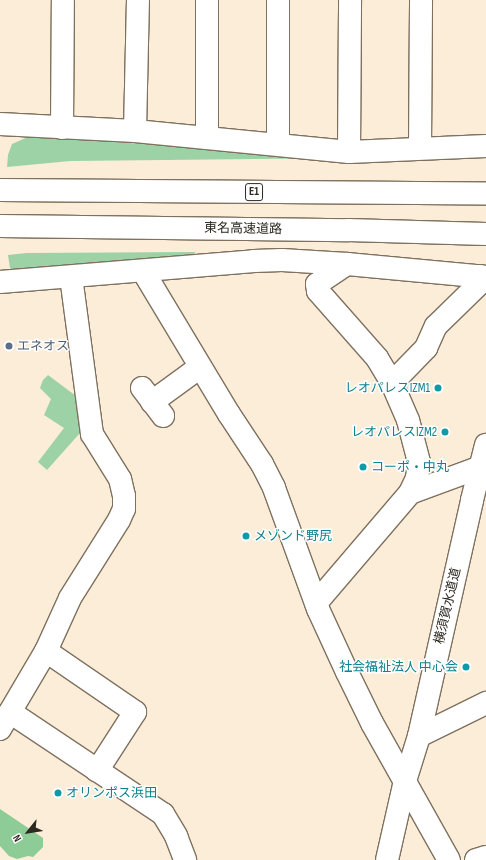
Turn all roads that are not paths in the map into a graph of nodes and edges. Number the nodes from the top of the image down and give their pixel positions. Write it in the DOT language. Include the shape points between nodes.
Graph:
graph roads {
  1 [pos="63,0"];
  2 [pos="138,0"];
  3 [pos="207,0"];
  4 [pos="278,0"];
  5 [pos="350,0"];
  6 [pos="421,0"];
  7 [pos="0,124"];
  8 [pos="62,128"];
  9 [pos="135,131"];
  10 [pos="207,138"];
  11 [pos="278,144"];
  12 [pos="486,146"];
  13 [pos="420,148"];
  14 [pos="349,152"];
  15 [pos="0,190"];
  16 [pos="486,193"];
  17 [pos="0,226"];
  18 [pos="486,234"];
  19 [pos="347,264"];
  20 [pos="143,271"];
  21 [pos="71,277"];
  22 [pos="483,277"];
  23 [pos="0,282"];
  24 [pos="200,367"];
  25 [pos="392,384"];
  26 [pos="152,402"];
  27 [pos="486,445"];
  28 [pos="483,466"];
  29 [pos="410,493"];
  30 [pos="316,603"];
  31 [pos="46,651"];
  32 [pos="486,703"];
  33 [pos="5,720"];
  34 [pos="419,736"];
  35 [pos="97,771"];
  36 [pos="405,781"];
  37 [pos="486,857"];
  38 [pos="184,860"];
  39 [pos="387,860"];
  40 [pos="449,860"];
  41 [pos="476,860"];
  1 -- 8 [label="main road"];
  2 -- 9 [label="main road"];
  3 -- 10 [label="main road"];
  4 -- 11 [label="main road"];
  5 -- 14 [label="main road"];
  6 -- 13 [label="main road"];
  7 -- 8 [label="main road"];
  8 -- 9 [label="main road"];
  9 -- 10 [label="main road"];
  10 -- 11 [label="main road"];
  11 -- 14 [label="main road"];
  12 -- 13 [label="main road"];
  13 -- 14 [label="main road"];
  15 -- 16 [label="main road, E1"];
  17 -- 18 [label="main road, 東名高速道路"];
  19 -- 20 [label="main road" via="282,260"];
  19 -- 22 [label="main road"];
  19 -- 25 [label="main road" via="316,284 318,291 377,358"];
  20 -- 21 [label="main road"];
  20 -- 24 [label="main road"];
  21 -- 23 [label="main road"];
  21 -- 31 [label="main road" via="92,434 120,479 124,509 70,598"];
  22 -- 25 [label="main road" via="436,326 426,348"];
  24 -- 26 [label="main road"];
  24 -- 30 [label="main road" via="262,464 274,488"];
  25 -- 29 [label="main road" via="408,420 419,462 417,478"];
  27 -- 28 [label="main road, 横須賀水道道"];
  28 -- 29 [label="main road"];
  28 -- 34 [label="main road, 横須賀水道道" via="472,500"];
  29 -- 30 [label="main road"];
  30 -- 36 [label="main road" via="360,697"];
  31 -- 33 [label="main road"];
  31 -- 35 [label="main road" via="135,712"];
  32 -- 34 [label="main road"];
  33 -- 35 [label="main road"];
  34 -- 36 [label="main road, 横須賀水道道"];
  35 -- 38 [label="main road" via="163,814 176,836"];
  36 -- 39 [label="main road, 横須賀水道道"];
  36 -- 40 [label="main road"];
  37 -- 41 [label="main road"];
}
